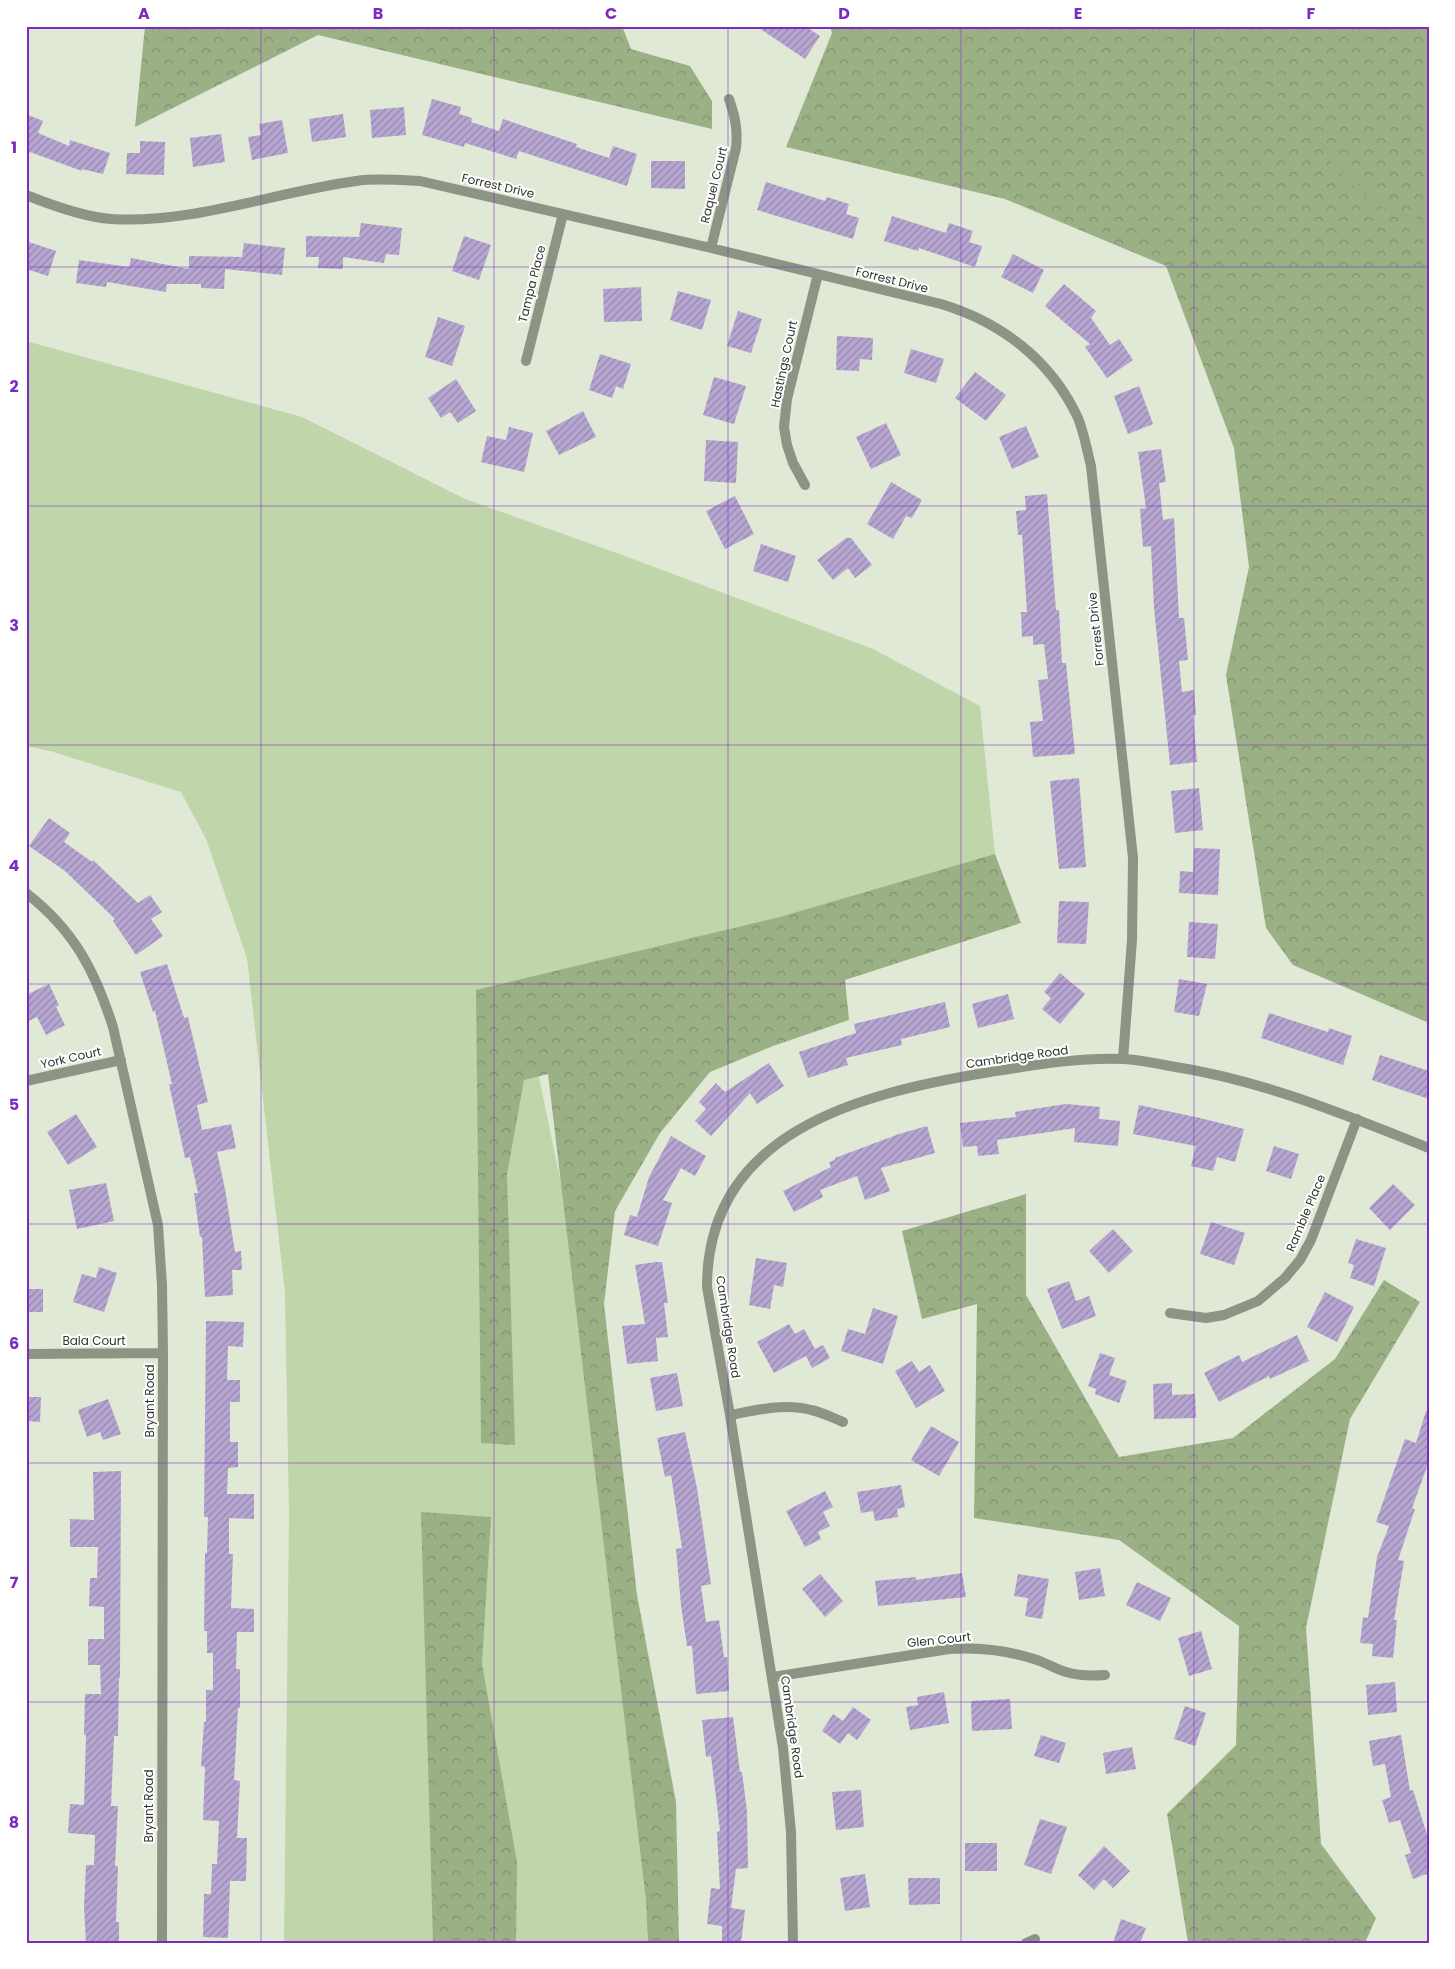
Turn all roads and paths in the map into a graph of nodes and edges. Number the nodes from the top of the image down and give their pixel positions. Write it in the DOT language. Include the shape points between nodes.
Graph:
graph roads {
  1 [pos="729,99"];
  2 [pos="26,195"];
  3 [pos="563,214"];
  4 [pos="711,248"];
  5 [pos="818,274"];
  6 [pos="526,361"];
  7 [pos="805,485"];
  8 [pos="26,893"];
  9 [pos="1123,1059"];
  10 [pos="121,1060"];
  11 [pos="26,1081"];
  12 [pos="1357,1119"];
  13 [pos="1429,1148"];
  14 [pos="1170,1313"];
  15 [pos="163,1353"];
  16 [pos="26,1354"];
  17 [pos="730,1415"];
  18 [pos="843,1422"];
  19 [pos="1104,1675"];
  20 [pos="773,1677"];
  21 [pos="162,1943"];
  22 [pos="793,1943"];
  1 -- 4 [label="street, Raquel Court" via="738,133"];
  2 -- 3 [label="street, Forrest Drive" via="94,216 129,219 190,213 357,181 400,180 441,185"];
  3 -- 4 [label="street, Forrest Drive"];
  3 -- 6 [label="street, Tampa Place"];
  4 -- 5 [label="street, Forrest Drive"];
  5 -- 7 [label="street, Hastings Court" via="787,399 784,427 793,463"];
  5 -- 9 [label="street, Forrest Drive" via="959,310 1001,330 1046,368 1078,420 1091,466 1134,858 1133,923"];
  8 -- 10 [label="street, Bryant Road" via="57,919 83,953 106,1002"];
  9 -- 12 [label="street, Cambridge Road" via="1230,1077"];
  9 -- 17 [label="street, Cambridge Road" via="1040,1064 901,1089 820,1118 764,1153 742,1178 724,1207 716,1224 707,1266 707,1287"];
  10 -- 11 [label="street, York Court"];
  10 -- 15 [label="street, Bryant Road" via="158,1225"];
  12 -- 13 [label="street, Cambridge Road"];
  12 -- 14 [label="street, Ramble Place" via="1311,1240 1285,1278 1258,1301 1224,1315 1206,1318"];
  15 -- 16 [label="street, Bala Court"];
  15 -- 21 [label="street, Bryant Road"];
  17 -- 18 [label="street" via="794,1407"];
  17 -- 20 [label="street, Cambridge Road"];
  19 -- 20 [label="street, Glen Court" via="1085,1676 1019,1655 970,1648"];
  20 -- 22 [label="street, Cambridge Road" via="791,1824"];
}
